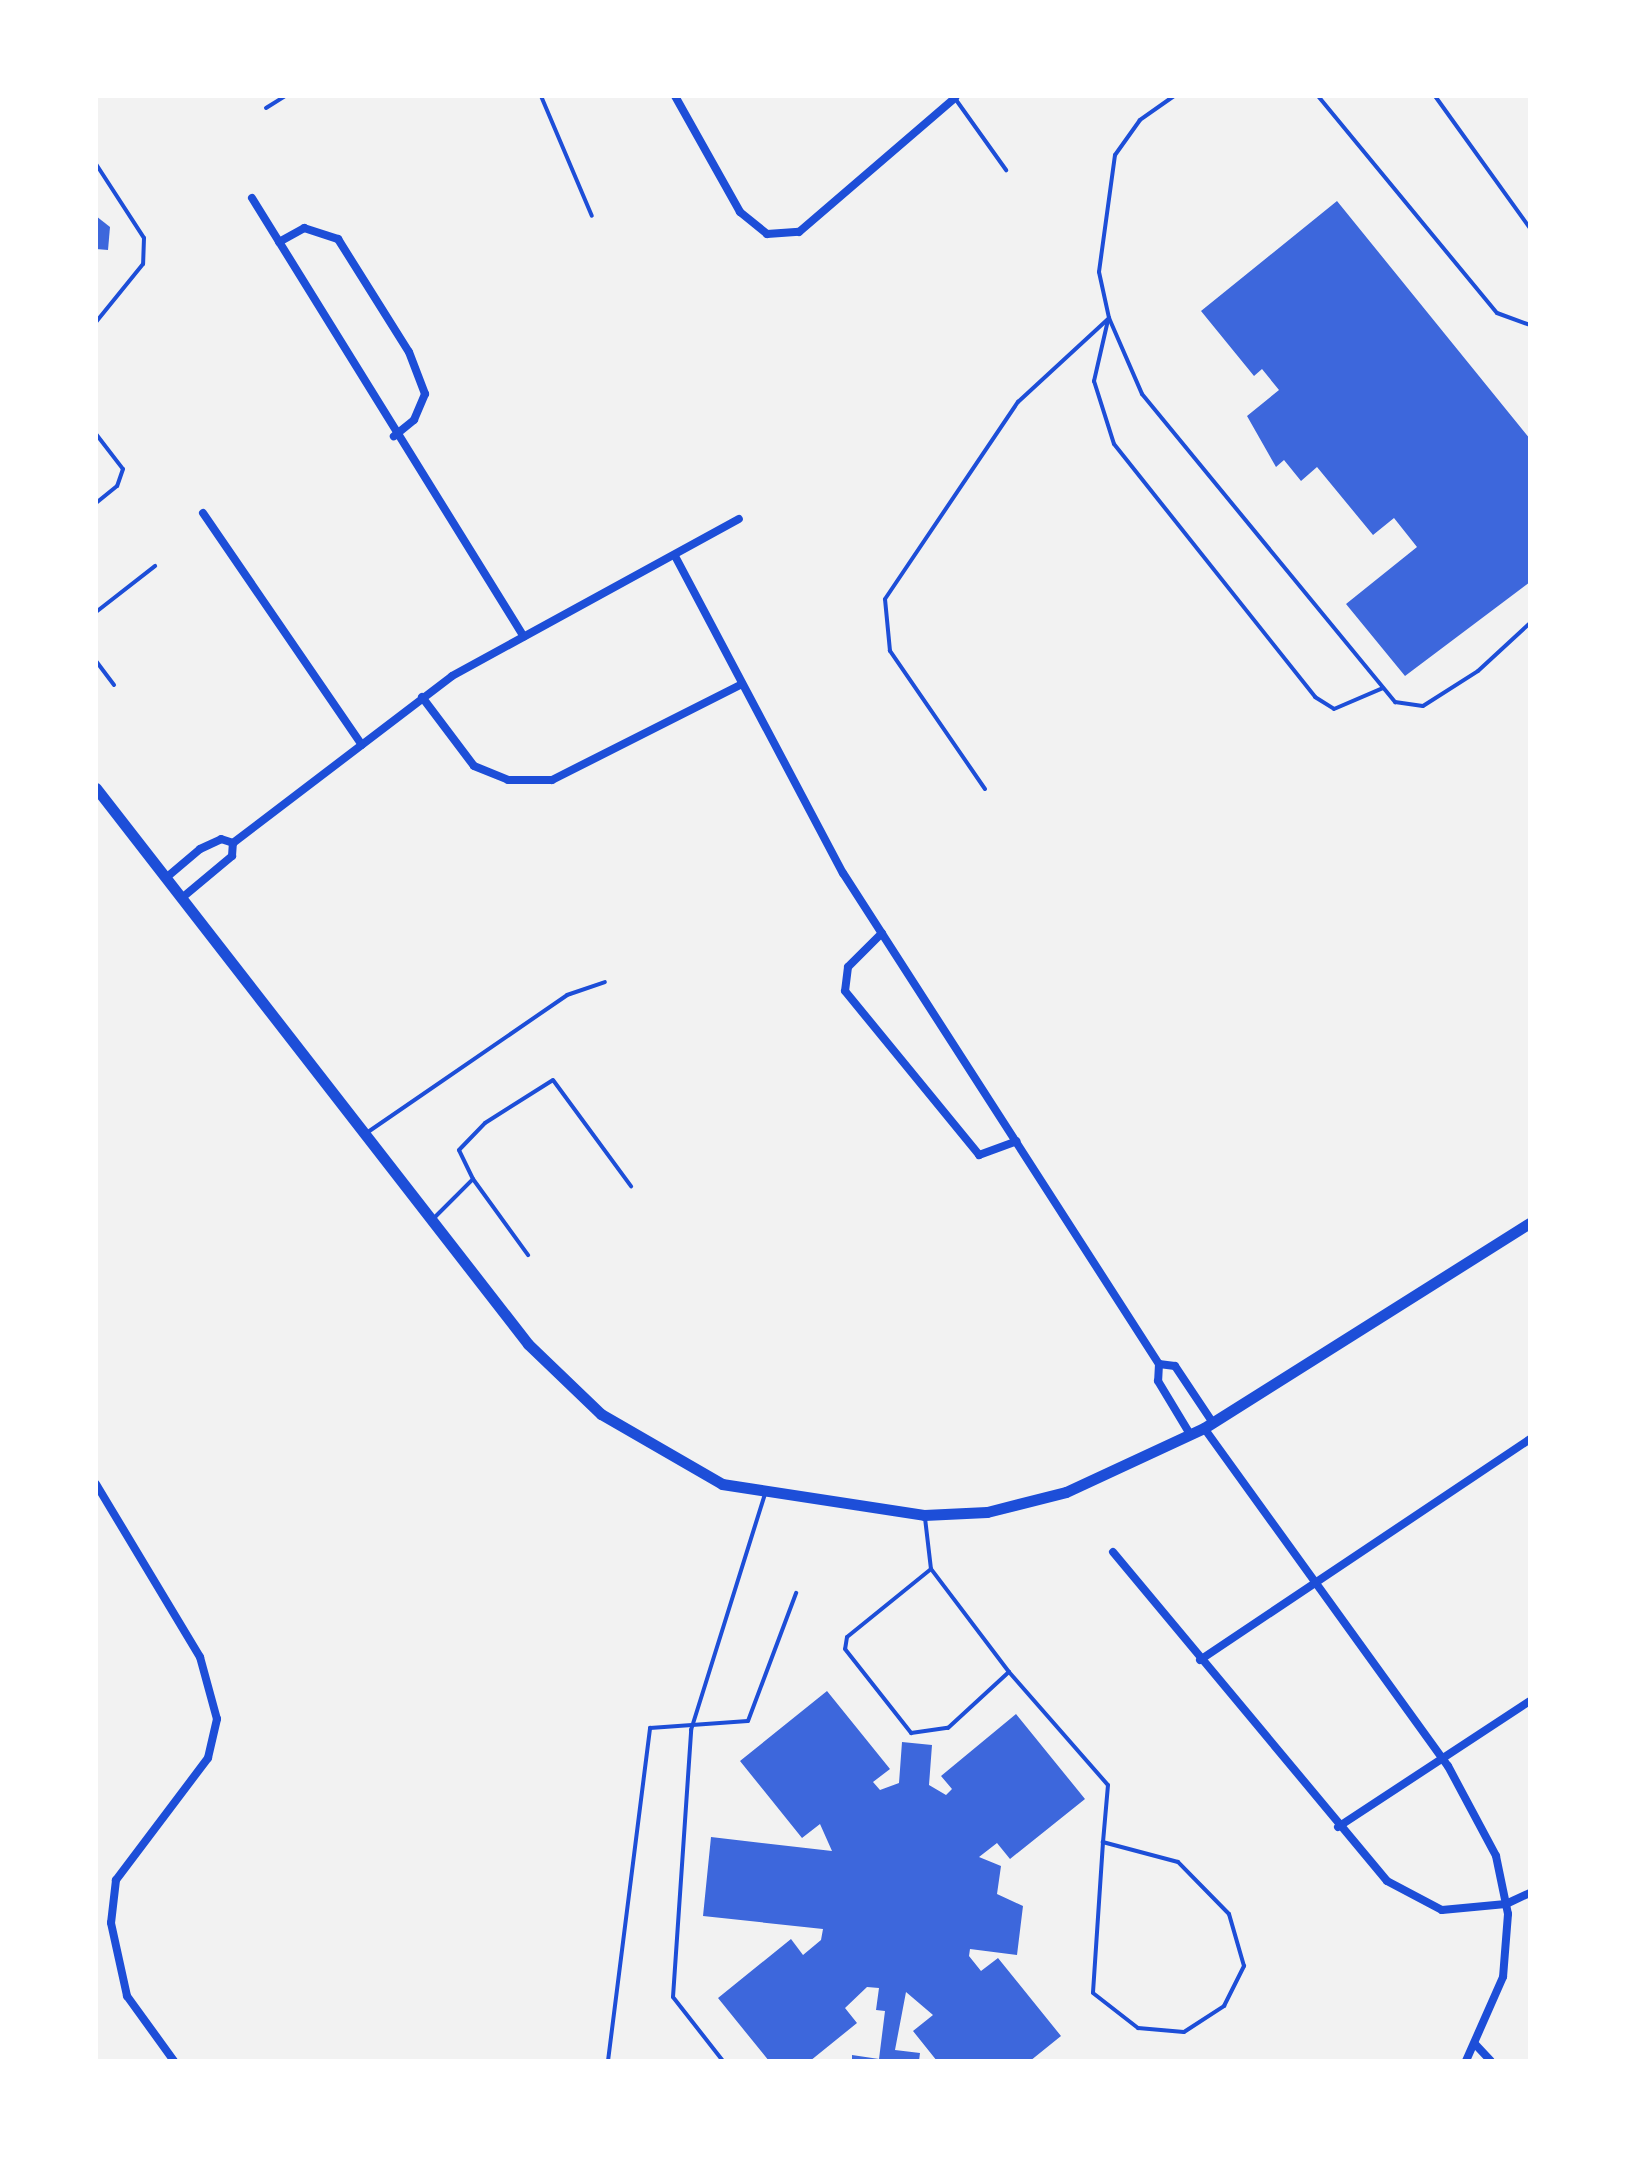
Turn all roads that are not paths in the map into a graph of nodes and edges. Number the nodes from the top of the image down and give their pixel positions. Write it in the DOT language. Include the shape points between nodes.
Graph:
graph roads {
  1 [pos="285,96"];
  2 [pos="541,96"];
  3 [pos="675,96"];
  4 [pos="1174,96"];
  5 [pos="1318,96"];
  6 [pos="1435,96"];
  7 [pos="954,97"];
  8 [pos="266,108"];
  9 [pos="96,164"];
  10 [pos="1006,170"];
  11 [pos="252,198"];
  12 [pos="592,216"];
  13 [pos="1530,228"];
  14 [pos="279,242"];
  15 [pos="1109,318"];
  16 [pos="96,322"];
  17 [pos="1530,325"];
  18 [pos="96,434"];
  19 [pos="394,436"];
  20 [pos="96,503"];
  21 [pos="203,513"];
  22 [pos="739,519"];
  23 [pos="675,556"];
  24 [pos="155,566"];
  25 [pos="96,612"];
  26 [pos="1530,623"];
  27 [pos="524,637"];
  28 [pos="96,661"];
  29 [pos="742,684"];
  30 [pos="114,685"];
  31 [pos="1383,688"];
  32 [pos="422,697"];
  33 [pos="362,745"];
  34 [pos="96,788"];
  35 [pos="985,789"];
  36 [pos="233,843"];
  37 [pos="167,877"];
  38 [pos="183,897"];
  39 [pos="882,933"];
  40 [pos="605,982"];
  41 [pos="363,1135"];
  42 [pos="1017,1141"];
  43 [pos="473,1179"];
  44 [pos="631,1186"];
  45 [pos="430,1222"];
  46 [pos="1530,1223"];
  47 [pos="528,1255"];
  48 [pos="1159,1364"];
  49 [pos="1208,1425"];
  50 [pos="1190,1434"];
  51 [pos="1530,1439"];
  52 [pos="96,1484"];
  53 [pos="765,1494"];
  54 [pos="924,1515"];
  55 [pos="1113,1552"];
  56 [pos="931,1569"];
  57 [pos="1316,1581"];
  58 [pos="796,1593"];
  59 [pos="1200,1660"];
  60 [pos="1009,1672"];
  61 [pos="1530,1701"];
  62 [pos="691,1730"];
  63 [pos="1443,1759"];
  64 [pos="1338,1827"];
  65 [pos="1103,1842"];
  66 [pos="1530,1893"];
  67 [pos="1506,1904"];
  68 [pos="1475,2044"];
  69 [pos="174,2061"];
  70 [pos="608,2061"];
  71 [pos="723,2061"];
  72 [pos="1466,2061"];
  73 [pos="1491,2061"];
  1 -- 8 [label="lane"];
  2 -- 12 [label="lane"];
  3 -- 7 [label="street" via="740,212 767,234 799,232"];
  4 -- 15 [label="lane" via="1140,120 1115,155 1099,272"];
  5 -- 17 [label="lane" via="1497,313"];
  6 -- 13 [label="lane"];
  7 -- 10 [label="lane"];
  9 -- 16 [label="lane" via="144,238 143,264"];
  11 -- 14 [label="street"];
  14 -- 19 [label="street"];
  14 -- 19 [label="street" via="304,228 338,239 409,352 425,394 414,420"];
  15 -- 31 [label="lane" via="1142,394"];
  15 -- 31 [label="lane" via="1094,381 1114,444 1315,697 1334,709"];
  15 -- 35 [label="lane" via="1018,402 885,599 890,651"];
  18 -- 20 [label="lane" via="123,469 117,486"];
  19 -- 27 [label="street"];
  21 -- 33 [label="street"];
  22 -- 23 [label="street"];
  23 -- 27 [label="street"];
  23 -- 29 [label="street"];
  24 -- 25 [label="lane"];
  26 -- 31 [label="lane" via="1478,671 1423,706 1395,702"];
  27 -- 32 [label="street"];
  28 -- 30 [label="lane"];
  29 -- 32 [label="street" via="552,780 508,780 474,766"];
  29 -- 39 [label="street" via="789,780"];
  32 -- 33 [label="street"];
  33 -- 36 [label="street"];
  34 -- 37 [label="street"];
  36 -- 37 [label="street" via="221,839 200,849"];
  36 -- 38 [label="street" via="232,856"];
  37 -- 38 [label="street"];
  38 -- 41 [label="street"];
  39 -- 42 [label="street"];
  39 -- 42 [label="street" via="848,967 845,991 979,1155"];
  40 -- 41 [label="lane" via="567,995"];
  41 -- 45 [label="street"];
  42 -- 48 [label="street"];
  43 -- 44 [label="lane" via="459,1150 485,1123 553,1080"];
  43 -- 45 [label="lane"];
  43 -- 47 [label="lane"];
  45 -- 53 [label="street" via="528,1344 601,1414 686,1469"];
  46 -- 49 [label="street"];
  48 -- 49 [label="street" via="1175,1366"];
  48 -- 50 [label="street" via="1158,1381"];
  49 -- 50 [label="street"];
  49 -- 57 [label="street"];
  50 -- 54 [label="street" via="1052,1496 987,1512"];
  51 -- 57 [label="street"];
  52 -- 69 [label="street" via="200,1657 217,1719 208,1758 116,1880 111,1923 127,1996"];
  53 -- 54 [label="street"];
  53 -- 62 [label="lane"];
  54 -- 56 [label="lane"];
  55 -- 59 [label="street"];
  56 -- 60 [label="lane"];
  56 -- 60 [label="lane" via="847,1637 845,1649 911,1733 948,1728"];
  57 -- 59 [label="street"];
  57 -- 63 [label="street"];
  58 -- 62 [label="lane" via="748,1721"];
  59 -- 64 [label="street"];
  60 -- 65 [label="lane" via="1108,1785"];
  61 -- 63 [label="street"];
  62 -- 70 [label="lane" via="650,1728"];
  62 -- 71 [label="lane" via="673,1997"];
  63 -- 64 [label="street"];
  63 -- 67 [label="street" via="1496,1856"];
  64 -- 67 [label="street" via="1387,1881 1442,1910"];
  65 -- 65 [label="lane" via="1178,1862 1229,1914 1244,1966 1224,2006 1184,2032 1138,2028 1093,1993"];
  66 -- 67 [label="street"];
  67 -- 68 [label="street" via="1503,1977"];
  68 -- 72 [label="street"];
  68 -- 73 [label="street"];
}
